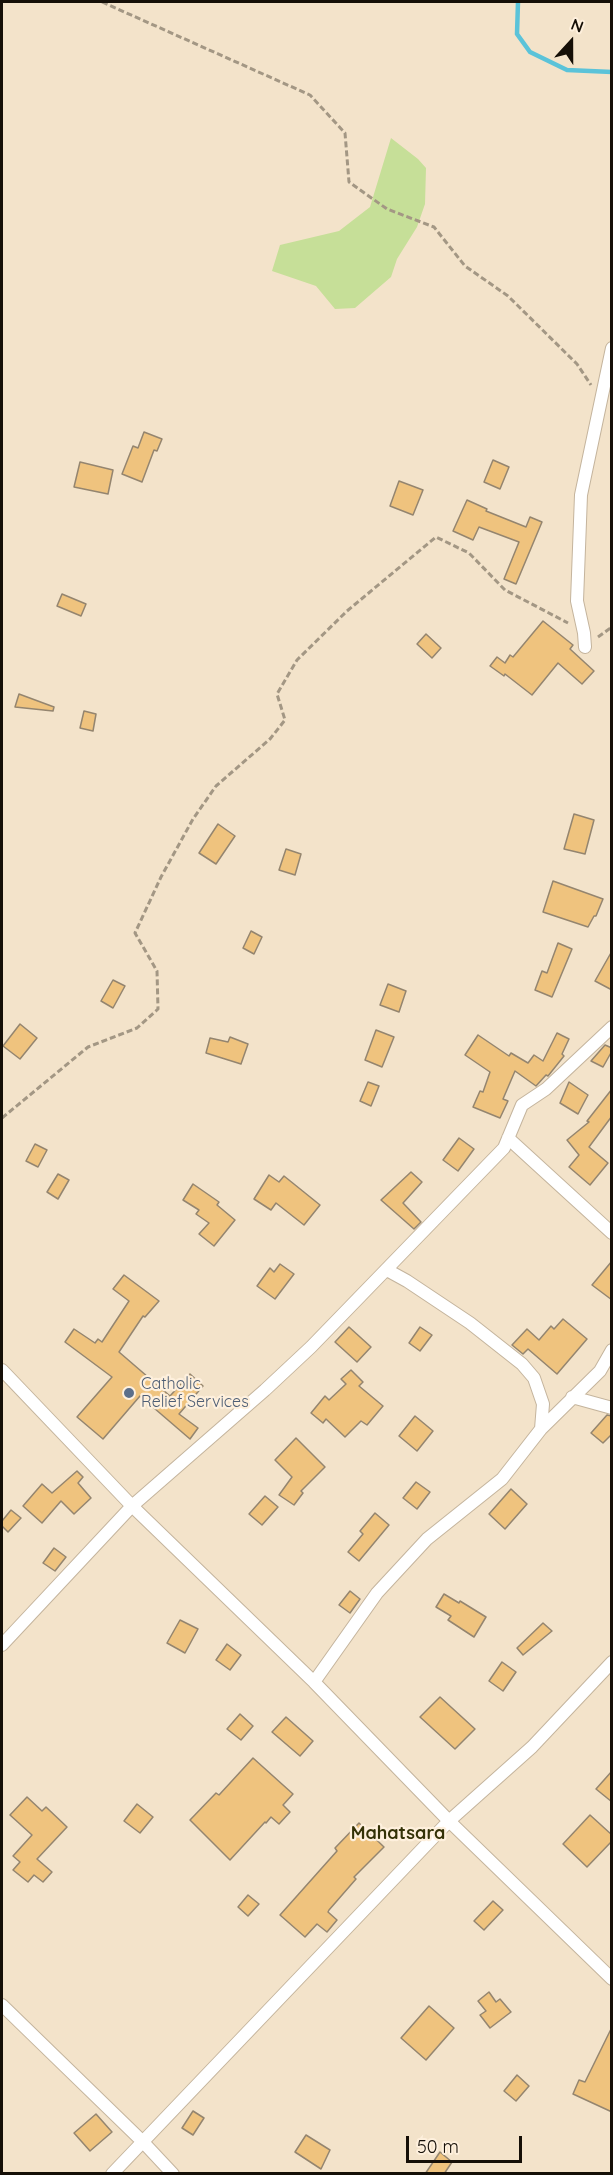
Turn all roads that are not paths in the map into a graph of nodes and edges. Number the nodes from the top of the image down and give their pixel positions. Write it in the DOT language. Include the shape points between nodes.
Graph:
graph roads {
  1 [pos="612,348"];
  2 [pos="601,401"];
  3 [pos="612,411"];
  4 [pos="585,647"];
  5 [pos="612,1027"];
  6 [pos="508,1138"];
  7 [pos="612,1233"];
  8 [pos="387,1270"];
  9 [pos="612,1350"];
  10 [pos="2,1370"];
  11 [pos="572,1397"];
  12 [pos="612,1408"];
  13 [pos="541,1429"];
  14 [pos="132,1506"];
  15 [pos="2,1645"];
  16 [pos="612,1662"];
  17 [pos="314,1682"];
  18 [pos="449,1821"];
  19 [pos="612,1979"];
  20 [pos="2,2005"];
  21 [pos="143,2142"];
  22 [pos="112,2174"];
  23 [pos="173,2174"];
  1 -- 2 [label="street"];
  2 -- 3 [label="street"];
  2 -- 4 [label="street" via="581,495 577,601"];
  5 -- 6 [label="street" via="546,1089 522,1105"];
  6 -- 7 [label="street"];
  6 -- 8 [label="street" via="504,1148"];
  8 -- 13 [label="street" via="470,1323 522,1364 534,1378 543,1404"];
  8 -- 14 [label="street" via="266,1390"];
  9 -- 11 [label="street" via="600,1371"];
  10 -- 14 [label="street"];
  11 -- 12 [label="street"];
  11 -- 13 [label="street"];
  13 -- 17 [label="street" via="502,1479 427,1539 377,1593"];
  14 -- 15 [label="street"];
  14 -- 17 [label="street"];
  16 -- 18 [label="street" via="532,1747"];
  17 -- 18 [label="street"];
  18 -- 19 [label="street"];
  18 -- 21 [label="street"];
  20 -- 21 [label="street"];
  21 -- 22 [label="street"];
  21 -- 23 [label="street"];
}
